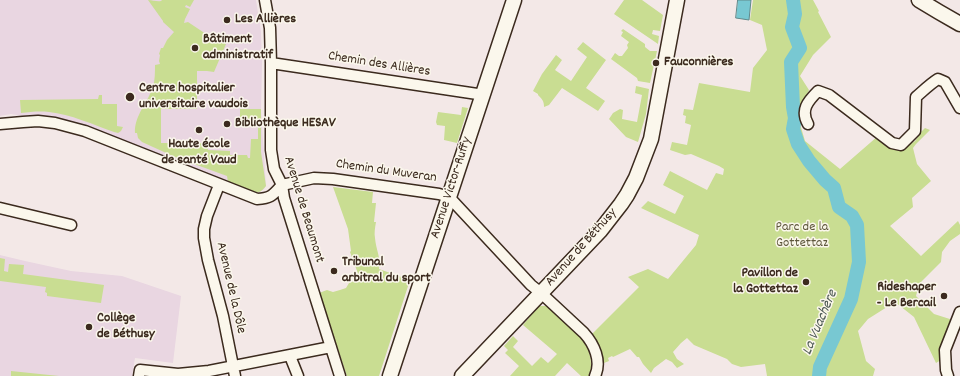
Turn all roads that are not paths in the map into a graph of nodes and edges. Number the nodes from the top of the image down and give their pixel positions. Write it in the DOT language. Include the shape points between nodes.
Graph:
graph roads {
  1 [pos="265,0"];
  2 [pos="514,0"];
  3 [pos="677,0"];
  4 [pos="919,0"];
  5 [pos="960,24"];
  6 [pos="271,63"];
  7 [pos="484,95"];
  8 [pos="960,108"];
  9 [pos="0,124"];
  10 [pos="808,124"];
  11 [pos="219,185"];
  12 [pos="282,185"];
  13 [pos="449,197"];
  14 [pos="0,208"];
  15 [pos="71,225"];
  16 [pos="541,293"];
  17 [pos="960,312"];
  18 [pos="331,347"];
  19 [pos="290,356"];
  20 [pos="234,372"];
  21 [pos="139,376"];
  22 [pos="298,376"];
  23 [pos="340,376"];
  24 [pos="390,376"];
  25 [pos="462,376"];
  26 [pos="595,376"];
  27 [pos="948,376"];
  1 -- 6 [label="street, Avenue de Beaumont" via="270,28"];
  2 -- 7 [label="street, Avenue Victor-Ruffy"];
  3 -- 16 [label="street, Avenue de Béthusy" via="652,139 636,178 621,204 600,231"];
  4 -- 5 [label="street"];
  6 -- 7 [label="street, Chemin des Allières"];
  6 -- 12 [label="street, Avenue de Beaumont" via="271,150 274,168"];
  7 -- 13 [label="street, Avenue Victor-Ruffy"];
  8 -- 10 [label="street" via="945,82 938,79 931,83 916,97 915,130 901,145 892,143 829,95 818,90 804,110 804,118"];
  9 -- 11 [label="street" via="38,122 85,131"];
  11 -- 12 [label="street" via="257,199 267,198"];
  11 -- 20 [label="street, Avenue de la Dôle" via="207,216 204,238"];
  12 -- 13 [label="street, Chemin du Muveran" via="314,178 333,178"];
  12 -- 18 [label="street, Avenue de Beaumont"];
  13 -- 16 [label="street, Chemin du Muveran"];
  13 -- 24 [label="street, Avenue Victor-Ruffy"];
  14 -- 15 [label="street"];
  16 -- 25 [label="street, Avenue de Béthusy"];
  16 -- 26 [label="street, Chemin du Muveran" via="590,339 597,357 598,370"];
  17 -- 27 [label="street" via="945,350"];
  18 -- 19 [label="street"];
  18 -- 23 [label="street, Avenue de Beaumont"];
  19 -- 20 [label="street"];
  19 -- 22 [label="street"];
  20 -- 21 [label="street" via="178,374 140,370"];
}
